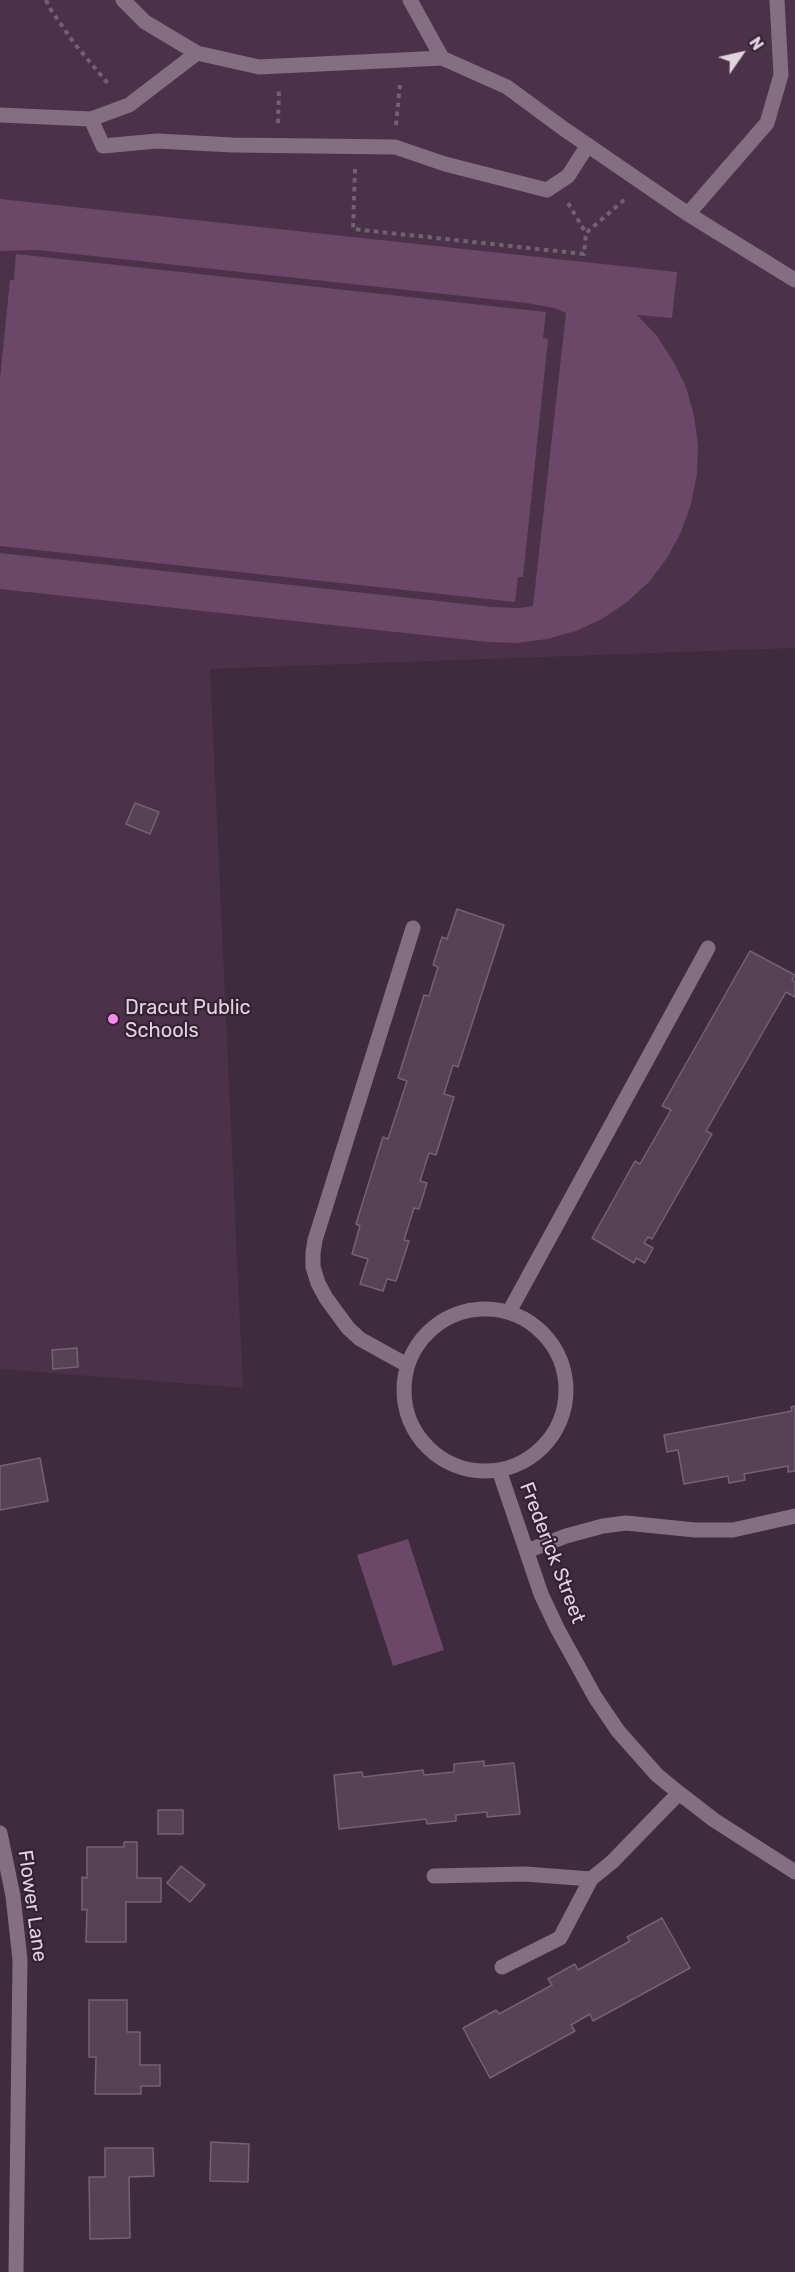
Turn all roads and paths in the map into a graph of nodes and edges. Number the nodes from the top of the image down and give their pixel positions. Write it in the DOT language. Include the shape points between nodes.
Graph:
graph roads {
  1 [pos="46,0"];
  2 [pos="123,0"];
  3 [pos="410,0"];
  4 [pos="777,0"];
  5 [pos="197,53"];
  6 [pos="442,58"];
  7 [pos="402,60"];
  8 [pos="279,88"];
  9 [pos="114,92"];
  10 [pos="0,115"];
  11 [pos="92,119"];
  12 [pos="588,145"];
  13 [pos="278,146"];
  14 [pos="356,146"];
  15 [pos="394,147"];
  16 [pos="556,184"];
  17 [pos="627,198"];
  18 [pos="688,214"];
  19 [pos="586,233"];
  20 [pos="795,280"];
  21 [pos="413,928"];
  22 [pos="708,948"];
  23 [pos="509,1312"];
  24 [pos="407,1365"];
  25 [pos="500,1470"];
  26 [pos="795,1516"];
  27 [pos="527,1551"];
  28 [pos="679,1793"];
  29 [pos="0,1833"];
  30 [pos="795,1872"];
  31 [pos="434,1876"];
  32 [pos="591,1879"];
  33 [pos="502,1967"];
  34 [pos="16,2272"];
  1 -- 9 [label="path" via="74,43"];
  2 -- 5 [label="street" via="144,22"];
  3 -- 6 [label="street"];
  4 -- 18 [label="street" via="781,75 767,123"];
  5 -- 7 [label="street" via="259,67"];
  5 -- 11 [label="street" via="129,105"];
  6 -- 7 [label="street"];
  6 -- 12 [label="street" via="507,87"];
  7 -- 15 [label="path"];
  8 -- 13 [label="path"];
  10 -- 11 [label="street"];
  11 -- 13 [label="street" via="103,146 157,141"];
  12 -- 16 [label="street" via="568,176"];
  12 -- 18 [label="street"];
  13 -- 14 [label="street"];
  14 -- 15 [label="street"];
  14 -- 19 [label="path" via="352,229 584,254"];
  15 -- 16 [label="street" via="547,190"];
  16 -- 19 [label="path"];
  17 -- 19 [label="path"];
  18 -- 20 [label="street"];
  21 -- 24 [label="street" via="313,1253 318,1283 348,1328"];
  22 -- 23 [label="street"];
  23 -- 24 [label="street, Frederick Street" via="477,1309 447,1318 422,1337"];
  23 -- 25 [label="street, Frederick Street" via="524,1318 549,1340 564,1370 566,1387 561,1420 543,1448 516,1466"];
  24 -- 25 [label="street, Frederick Street" via="407,1414 423,1443 450,1464 466,1470"];
  25 -- 27 [label="street, Frederick Street"];
  26 -- 27 [label="street" via="733,1530 626,1523 584,1531"];
  27 -- 28 [label="street, Frederick Street" via="541,1594 595,1697 637,1755"];
  28 -- 30 [label="street, Frederick Street"];
  28 -- 32 [label="street"];
  29 -- 34 [label="street, Flower Lane" via="13,1896 20,1960"];
  31 -- 32 [label="street" via="525,1874"];
  32 -- 33 [label="street" via="560,1938"];
}
